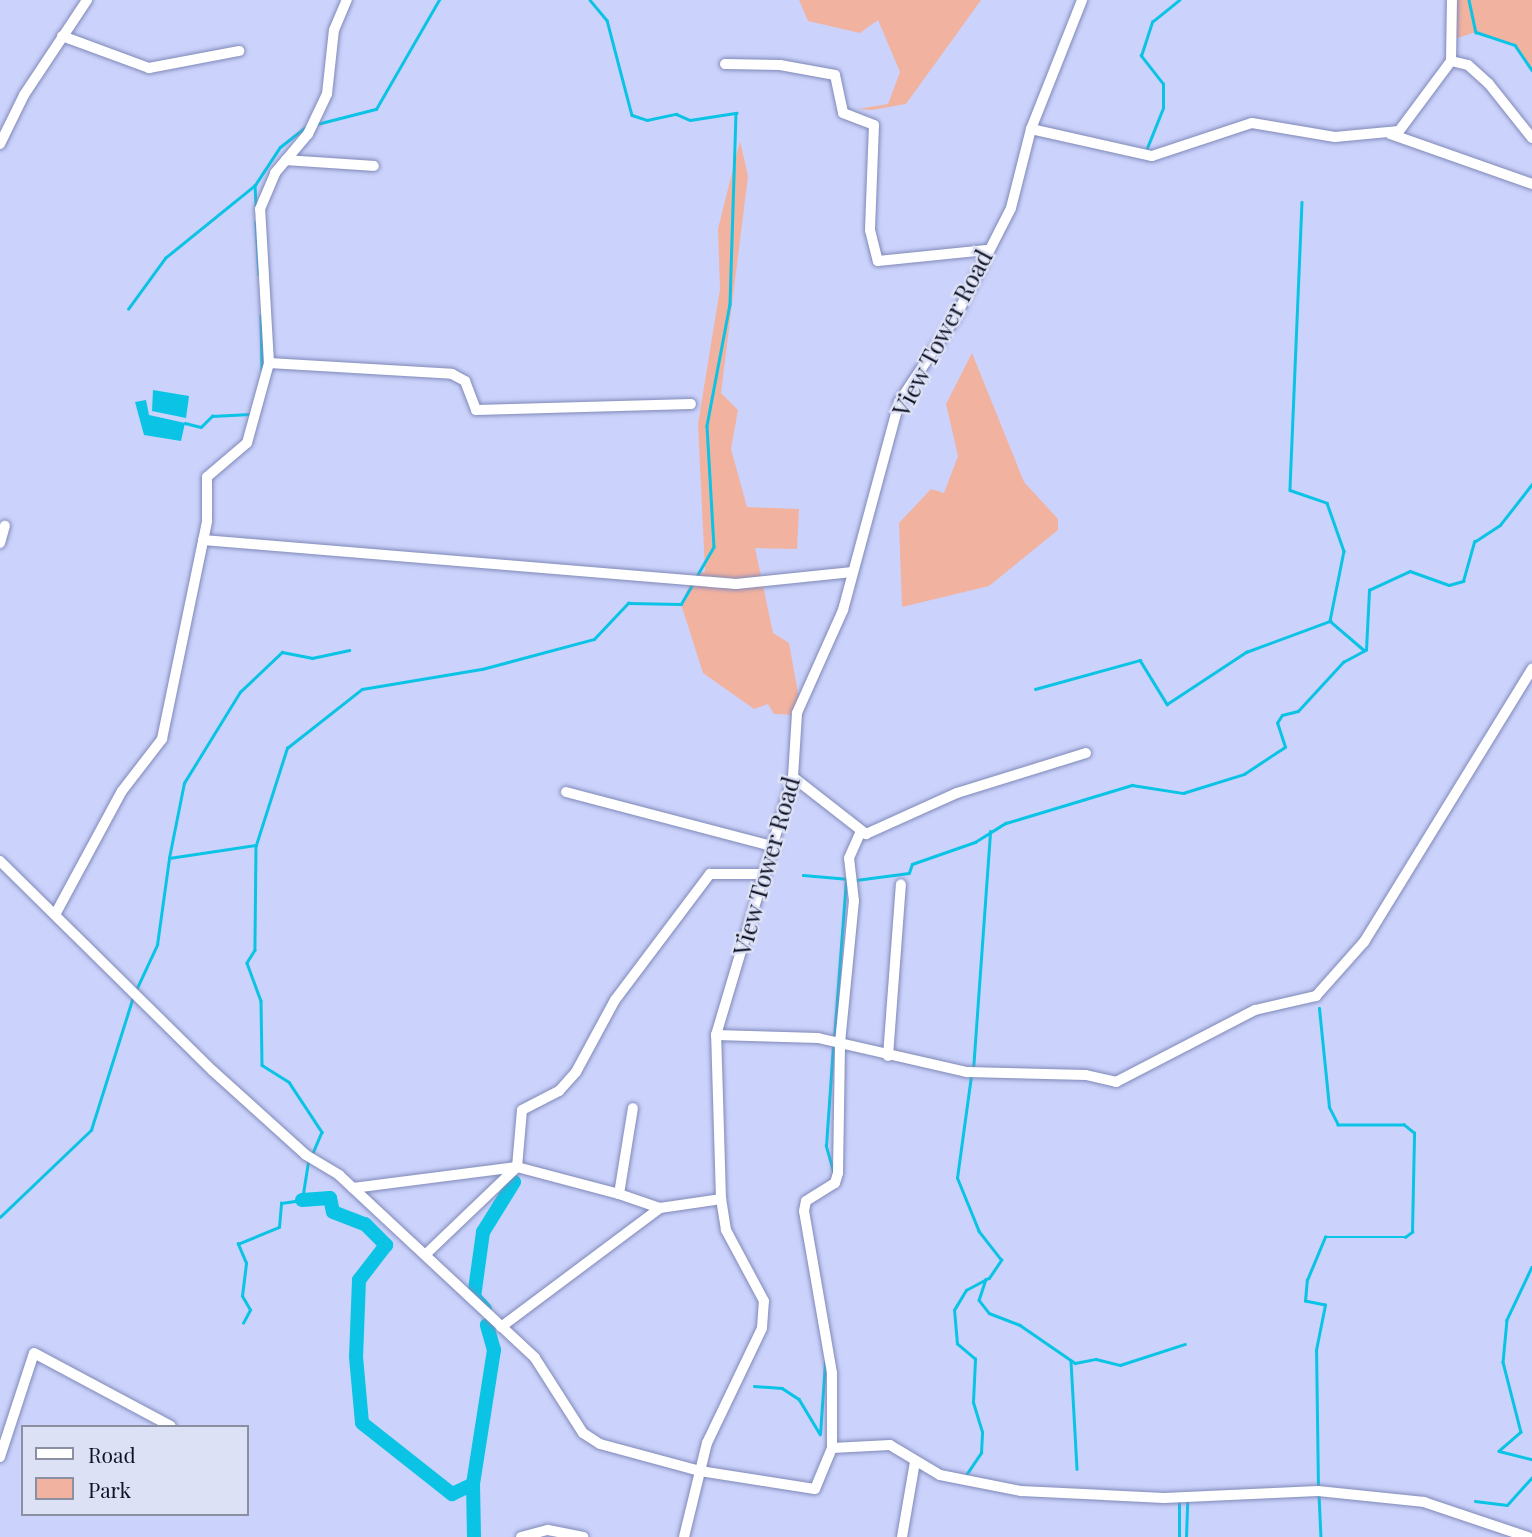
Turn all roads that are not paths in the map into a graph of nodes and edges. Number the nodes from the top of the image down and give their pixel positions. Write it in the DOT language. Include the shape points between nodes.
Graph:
graph roads {
  1 [pos="87,0"];
  2 [pos="347,0"];
  3 [pos="1082,0"];
  4 [pos="1452,0"];
  5 [pos="62,36"];
  6 [pos="239,51"];
  7 [pos="1451,61"];
  8 [pos="725,64"];
  9 [pos="1031,129"];
  10 [pos="1387,133"];
  11 [pos="1532,138"];
  12 [pos="0,144"];
  13 [pos="286,160"];
  14 [pos="374,166"];
  15 [pos="1532,184"];
  16 [pos="986,250"];
  17 [pos="269,363"];
  18 [pos="691,404"];
  19 [pos="5,526"];
  20 [pos="203,540"];
  21 [pos="0,543"];
  22 [pos="852,572"];
  23 [pos="1532,669"];
  24 [pos="1086,754"];
  25 [pos="793,777"];
  26 [pos="566,792"];
  27 [pos="859,833"];
  28 [pos="775,848"];
  29 [pos="0,861"];
  30 [pos="765,874"];
  31 [pos="901,884"];
  32 [pos="57,911"];
  33 [pos="716,1035"];
  34 [pos="840,1042"];
  35 [pos="888,1056"];
  36 [pos="633,1108"];
  37 [pos="517,1167"];
  38 [pos="353,1188"];
  39 [pos="619,1194"];
  40 [pos="721,1199"];
  41 [pos="660,1208"];
  42 [pos="426,1254"];
  43 [pos="500,1327"];
  44 [pos="169,1425"];
  45 [pos="832,1448"];
  46 [pos="0,1457"];
  47 [pos="915,1462"];
  48 [pos="700,1471"];
  49 [pos="521,1537"];
  50 [pos="583,1537"];
  51 [pos="684,1537"];
  52 [pos="902,1537"];
  53 [pos="1528,1537"];
  1 -- 5 [label="street"];
  2 -- 13 [label="street" via="334,30 327,94 313,127"];
  3 -- 9 [label="street, View Tower Road"];
  4 -- 7 [label="street"];
  5 -- 6 [label="street" via="149,68"];
  5 -- 12 [label="street"];
  7 -- 10 [label="street" via="1410,125"];
  7 -- 11 [label="street" via="1468,65 1489,84"];
  8 -- 16 [label="street" via="780,65 835,75 843,113 874,125 870,230 878,261"];
  9 -- 10 [label="street" via="1152,156 1252,123 1291,134"];
  9 -- 16 [label="street, View Tower Road" via="1011,208"];
  10 -- 15 [label="street"];
  13 -- 14 [label="street"];
  13 -- 17 [label="street" via="260,209"];
  16 -- 22 [label="street, View Tower Road" via="955,318 900,402"];
  17 -- 18 [label="street" via="452,374 465,381 477,410"];
  17 -- 20 [label="street" via="247,443 207,477"];
  19 -- 21 [label="street"];
  20 -- 22 [label="street" via="714,583"];
  20 -- 32 [label="street" via="162,739 122,791"];
  22 -- 25 [label="street, View Tower Road" via="843,610 797,713"];
  23 -- 35 [label="street" via="1327,991 1255,1010 1116,1082 1086,1075 967,1072"];
  24 -- 27 [label="street" via="957,793"];
  25 -- 27 [label="street"];
  25 -- 28 [label="street, View Tower Road"];
  26 -- 28 [label="street"];
  27 -- 34 [label="street" via="849,858 853,901"];
  28 -- 30 [label="street, View Tower Road"];
  29 -- 32 [label="street"];
  30 -- 33 [label="street, View Tower Road"];
  30 -- 37 [label="street" via="710,874 615,1000 576,1072 559,1091 522,1110"];
  31 -- 35 [label="street"];
  32 -- 38 [label="street" via="310,1158"];
  33 -- 34 [label="street"];
  33 -- 40 [label="street, View Tower Road"];
  34 -- 35 [label="street"];
  34 -- 45 [label="street" via="838,1173 835,1183 806,1201 804,1211 832,1373"];
  36 -- 39 [label="street"];
  37 -- 38 [label="street" via="496,1165"];
  37 -- 39 [label="street"];
  37 -- 42 [label="street"];
  38 -- 42 [label="street"];
  39 -- 41 [label="street"];
  40 -- 41 [label="street"];
  40 -- 48 [label="street, View Tower Road" via="726,1230 764,1301 762,1328 707,1443"];
  41 -- 43 [label="street"];
  42 -- 43 [label="street"];
  43 -- 48 [label="street" via="535,1358 583,1433 600,1444"];
  44 -- 46 [label="street" via="34,1353"];
  45 -- 47 [label="street" via="890,1445"];
  45 -- 48 [label="street" via="816,1489"];
  47 -- 52 [label="street"];
  47 -- 53 [label="street" via="940,1475 1021,1491 1164,1498 1318,1491 1411,1500"];
  48 -- 51 [label="street, View Tower Road"];
  49 -- 50 [label="street" via="548,1530"];
}
